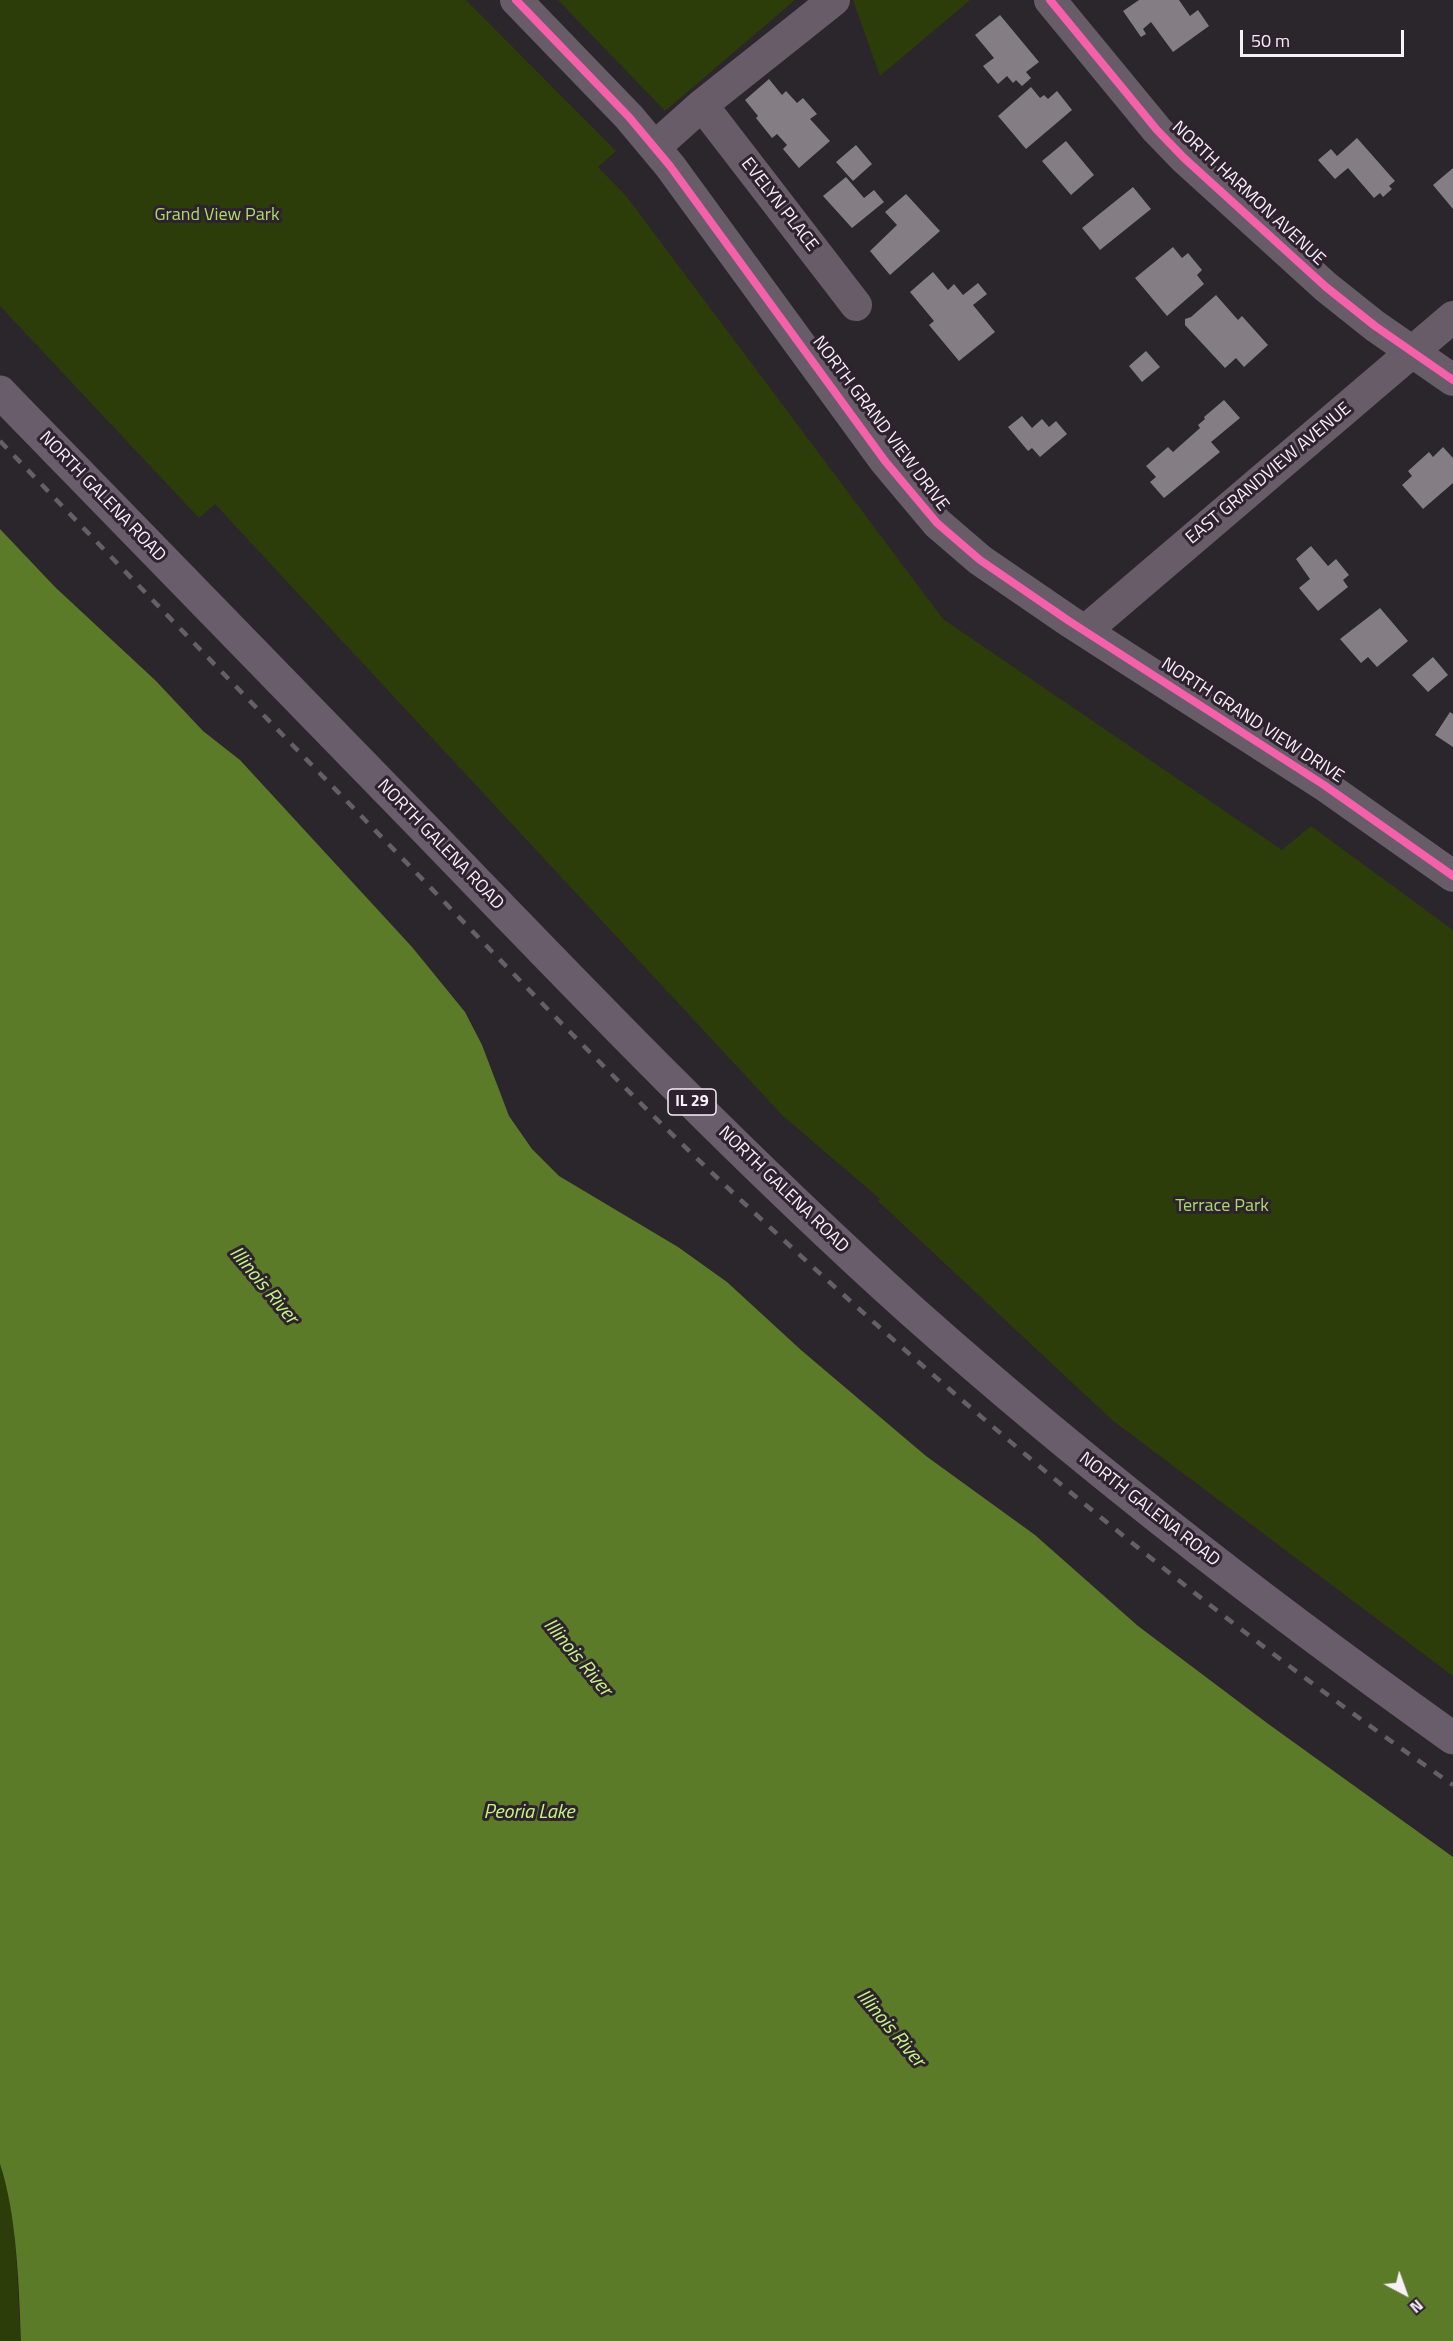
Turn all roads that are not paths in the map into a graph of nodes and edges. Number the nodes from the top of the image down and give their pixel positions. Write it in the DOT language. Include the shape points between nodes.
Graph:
graph roads {
  1 [pos="834,0"];
  2 [pos="1050,0"];
  3 [pos="531,5"];
  4 [pos="702,105"];
  5 [pos="655,147"];
  6 [pos="856,304"];
  7 [pos="1453,317"];
  8 [pos="1412,352"];
  9 [pos="1453,380"];
  10 [pos="0,392"];
  11 [pos="1085,631"];
  12 [pos="1453,876"];
  13 [pos="1453,1738"];
  1 -- 4 [label="street"];
  2 -- 8 [label="street, NORTH HARMON AVENUE" via="1157,130 1185,158 1312,274"];
  3 -- 5 [label="street, NORTH GRAND VIEW DRIVE"];
  4 -- 5 [label="street"];
  4 -- 6 [label="street, EVELYN PLACE"];
  5 -- 11 [label="street, NORTH GRAND VIEW DRIVE" via="925,510 980,560"];
  7 -- 8 [label="street, EAST GRANDVIEW AVENUE"];
  8 -- 9 [label="street, NORTH HARMON AVENUE"];
  8 -- 11 [label="street, EAST GRANDVIEW AVENUE"];
  10 -- 13 [label="main road, NORTH GALENA ROAD / IL 29" via="602,1012 844,1248 996,1384 1134,1499 1271,1606"];
  11 -- 12 [label="street, NORTH GRAND VIEW DRIVE" via="1296,766"];
}
